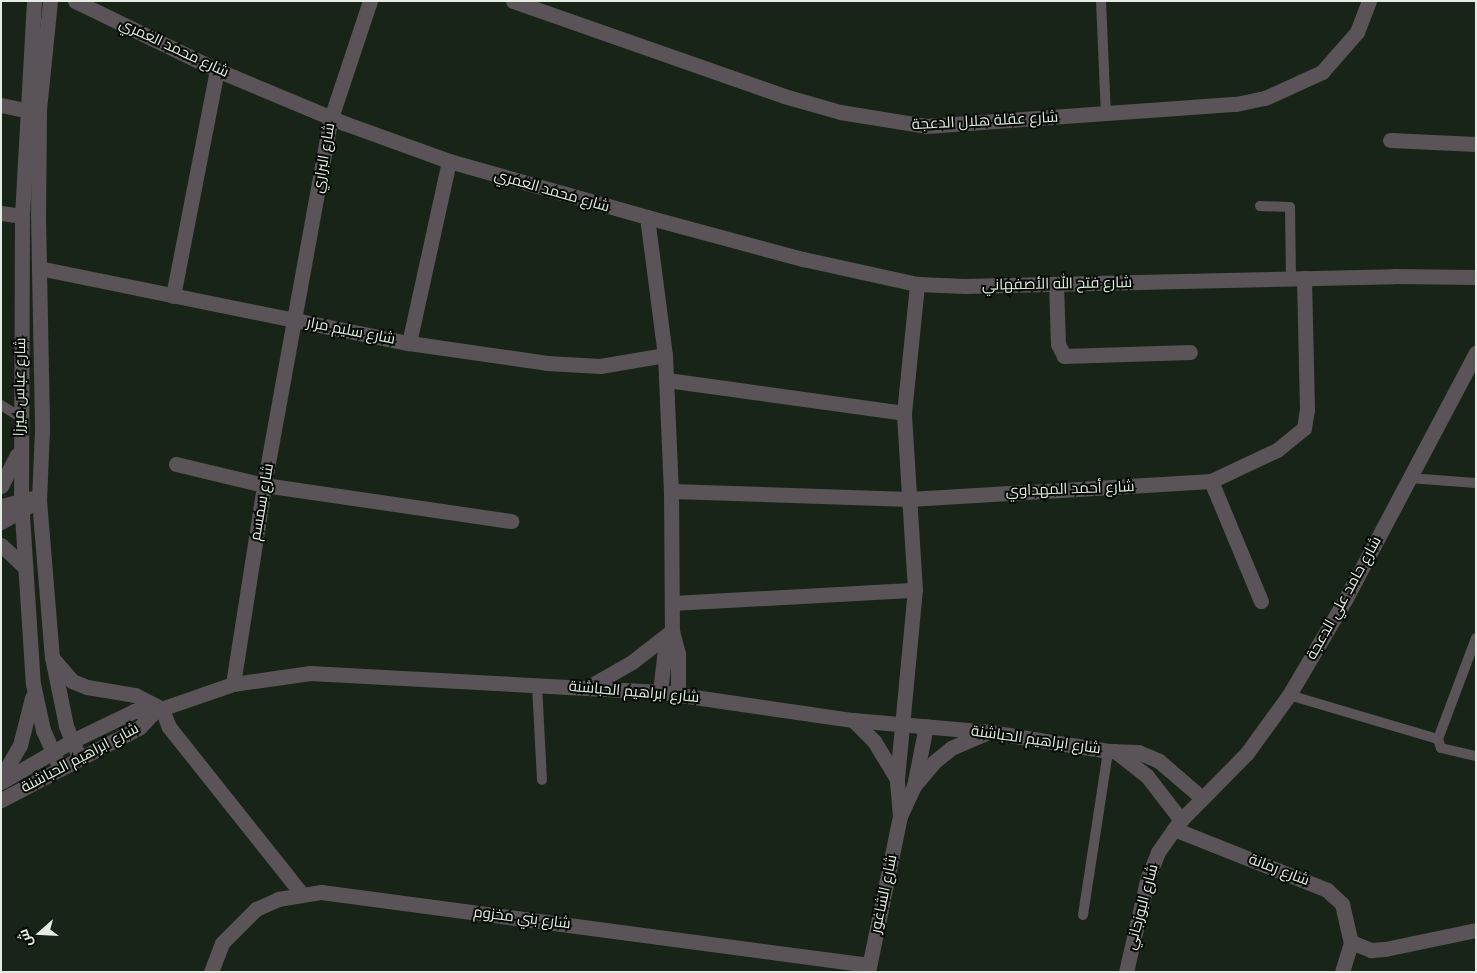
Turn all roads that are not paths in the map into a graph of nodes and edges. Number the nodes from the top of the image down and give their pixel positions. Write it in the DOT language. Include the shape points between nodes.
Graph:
graph roads {
  1 [pos="34,1"];
  2 [pos="50,1"];
  3 [pos="76,1"];
  4 [pos="370,1"];
  5 [pos="513,1"];
  6 [pos="1101,1"];
  7 [pos="1369,1"];
  8 [pos="217,70"];
  9 [pos="1,105"];
  10 [pos="32,110"];
  11 [pos="1106,114"];
  12 [pos="331,118"];
  13 [pos="1390,140"];
  14 [pos="1476,144"];
  15 [pos="448,161"];
  16 [pos="1260,206"];
  17 [pos="1,213"];
  18 [pos="22,216"];
  19 [pos="647,217"];
  20 [pos="39,268"];
  21 [pos="1476,277"];
  22 [pos="1297,278"];
  23 [pos="917,284"];
  24 [pos="1056,284"];
  25 [pos="173,296"];
  26 [pos="296,320"];
  27 [pos="409,343"];
  28 [pos="1190,352"];
  29 [pos="1476,353"];
  30 [pos="665,354"];
  31 [pos="667,380"];
  32 [pos="1,405"];
  33 [pos="904,413"];
  34 [pos="20,417"];
  35 [pos="19,452"];
  36 [pos="176,464"];
  37 [pos="1409,478"];
  38 [pos="1211,481"];
  39 [pos="1476,483"];
  40 [pos="1,486"];
  41 [pos="264,486"];
  42 [pos="671,491"];
  43 [pos="39,498"];
  44 [pos="909,499"];
  45 [pos="1,506"];
  46 [pos="21,506"];
  47 [pos="511,520"];
  48 [pos="1,522"];
  49 [pos="1,546"];
  50 [pos="25,567"];
  51 [pos="915,590"];
  52 [pos="1261,601"];
  53 [pos="672,603"];
  54 [pos="672,631"];
  55 [pos="1476,638"];
  56 [pos="52,657"];
  57 [pos="1471,661"];
  58 [pos="33,684"];
  59 [pos="233,684"];
  60 [pos="537,685"];
  61 [pos="588,687"];
  62 [pos="660,692"];
  63 [pos="678,694"];
  64 [pos="1289,695"];
  65 [pos="158,710"];
  66 [pos="853,720"];
  67 [pos="904,724"];
  68 [pos="926,726"];
  69 [pos="990,732"];
  70 [pos="1438,739"];
  71 [pos="72,741"];
  72 [pos="1112,751"];
  73 [pos="52,752"];
  74 [pos="1476,756"];
  75 [pos="79,757"];
  76 [pos="60,768"];
  77 [pos="1,778"];
  78 [pos="897,779"];
  79 [pos="542,780"];
  80 [pos="1,782"];
  81 [pos="914,786"];
  82 [pos="1202,798"];
  83 [pos="1,800"];
  84 [pos="900,816"];
  85 [pos="1178,824"];
  86 [pos="301,893"];
  87 [pos="1083,915"];
  88 [pos="1476,930"];
  89 [pos="1352,942"];
  90 [pos="868,968"];
  91 [pos="211,972"];
  92 [pos="1126,972"];
  93 [pos="1342,972"];
  1 -- 10 [label="street, شارع عباس ميرزا"];
  2 -- 10 [label="street, شارع عباس ميرزا"];
  3 -- 8 [label="street, شارع محمد العمري"];
  4 -- 12 [label="street, شارع البراري"];
  5 -- 11 [label="street, شارع عقلة هلال الدعجة" via="784,96 900,124 926,126"];
  6 -- 11 [label="lane"];
  7 -- 11 [label="street, شارع عقلة هلال الدعجة" via="1357,32 1345,49 1322,72 1290,89 1236,104"];
  8 -- 12 [label="street, شارع محمد العمري"];
  8 -- 25 [label="street"];
  9 -- 10 [label="street"];
  10 -- 18 [label="street, شارع عباس ميرزا"];
  10 -- 20 [label="street, شارع عباس ميرزا"];
  12 -- 15 [label="street, شارع محمد العمري"];
  12 -- 26 [label="street, شارع البراري"];
  13 -- 14 [label="street"];
  15 -- 19 [label="street, شارع محمد العمري"];
  15 -- 27 [label="street"];
  16 -- 22 [label="lane" via="1290,207"];
  17 -- 18 [label="street"];
  18 -- 34 [label="street, شارع عباس ميرزا"];
  19 -- 23 [label="street, شارع فتح الله الأصفهاني" via="803,259"];
  19 -- 30 [label="street"];
  20 -- 25 [label="street, شارع سليم مرار"];
  20 -- 43 [label="street, شارع عباس ميرزا" via="42,429"];
  21 -- 22 [label="street, شارع فتح الله الأصفهاني"];
  22 -- 24 [label="street, شارع فتح الله الأصفهاني"];
  22 -- 38 [label="street, شارع أحمد المهداوي" via="1307,410 1304,428 1277,450"];
  23 -- 24 [label="street, شارع فتح الله الأصفهاني"];
  23 -- 33 [label="street, شارع الشاغور"];
  24 -- 28 [label="street" via="1058,344 1064,356"];
  25 -- 26 [label="street, شارع سليم مرار"];
  26 -- 27 [label="street, شارع سليم مرار"];
  26 -- 41 [label="street, شارع سمسم"];
  27 -- 30 [label="street, شارع سليم مرار" via="582,367"];
  29 -- 37 [label="street, شارع حامد علي الدعجة"];
  30 -- 31 [label="street"];
  31 -- 33 [label="street"];
  31 -- 42 [label="street"];
  32 -- 34 [label="lane"];
  33 -- 44 [label="street, شارع الشاغور"];
  34 -- 35 [label="street, شارع عباس ميرزا"];
  35 -- 40 [label="street"];
  35 -- 46 [label="street, شارع عباس ميرزا"];
  36 -- 41 [label="street"];
  37 -- 39 [label="lane"];
  37 -- 64 [label="street, شارع حامد علي الدعجة"];
  38 -- 44 [label="street, شارع أحمد المهداوي"];
  38 -- 52 [label="street"];
  41 -- 47 [label="street"];
  41 -- 59 [label="street, شارع سمسم"];
  42 -- 44 [label="street, شارع أحمد المهداوي"];
  42 -- 53 [label="street"];
  43 -- 46 [label="street"];
  43 -- 56 [label="street, شارع عباس ميرزا"];
  44 -- 51 [label="street, شارع الشاغور"];
  45 -- 46 [label="street"];
  46 -- 48 [label="street"];
  46 -- 50 [label="street, شارع عباس ميرزا"];
  49 -- 50 [label="street"];
  50 -- 58 [label="street, شارع عباس ميرزا"];
  51 -- 53 [label="street"];
  51 -- 67 [label="street, شارع الشاغور"];
  53 -- 54 [label="street"];
  54 -- 61 [label="street" via="632,662"];
  54 -- 62 [label="street" via="665,649"];
  54 -- 63 [label="street" via="678,654"];
  55 -- 57 [label="lane"];
  56 -- 65 [label="street" via="72,681 87,687 134,695"];
  56 -- 71 [label="street, شارع عباس ميرزا"];
  57 -- 70 [label="lane"];
  58 -- 73 [label="street, شارع عباس ميرزا" via="43,730"];
  58 -- 77 [label="street" via="25,730"];
  59 -- 60 [label="street, شارع ابراهيم الحباشنة" via="310,673"];
  59 -- 65 [label="street, شارع ابراهيم الحباشنة"];
  60 -- 61 [label="street, شارع ابراهيم الحباشنة"];
  60 -- 79 [label="lane"];
  61 -- 62 [label="street, شارع ابراهيم الحباشنة"];
  62 -- 63 [label="street, شارع ابراهيم الحباشنة"];
  63 -- 66 [label="street, شارع ابراهيم الحباشنة"];
  64 -- 70 [label="lane"];
  64 -- 82 [label="street, شارع حامد علي الدعجة" via="1247,753"];
  65 -- 71 [label="street, شارع ابراهيم الحباشنة" via="134,711"];
  65 -- 75 [label="street, شارع ابراهيم الحباشنة" via="140,726"];
  65 -- 86 [label="street"];
  66 -- 67 [label="street, شارع ابراهيم الحباشنة"];
  66 -- 78 [label="street" via="874,741"];
  67 -- 68 [label="street, شارع ابراهيم الحباشنة"];
  67 -- 78 [label="street, شارع الشاغور"];
  68 -- 69 [label="street, شارع ابراهيم الحباشنة"];
  68 -- 81 [label="street, شارع الشاغور"];
  69 -- 72 [label="street, شارع ابراهيم الحباشنة"];
  69 -- 81 [label="street" via="951,748"];
  70 -- 74 [label="lane" via="1441,748"];
  71 -- 73 [label="street, شارع ابراهيم الحباشنة"];
  71 -- 75 [label="street, شارع عباس ميرزا"];
  72 -- 82 [label="street, شارع ابراهيم الحباشنة" via="1138,752 1159,761"];
  72 -- 85 [label="street, شارع ابراهيم الحباشنة" via="1147,776"];
  72 -- 87 [label="lane"];
  73 -- 76 [label="street, شارع عباس ميرزا"];
  73 -- 80 [label="street, شارع ابراهيم الحباشنة"];
  75 -- 76 [label="street, شارع ابراهيم الحباشنة"];
  76 -- 83 [label="street, شارع ابراهيم الحباشنة"];
  78 -- 84 [label="street, شارع الشاغور"];
  81 -- 84 [label="street, شارع الشاغور"];
  82 -- 85 [label="street, شارع حامد علي الدعجة"];
  84 -- 90 [label="street, شارع الشاغور"];
  85 -- 89 [label="street, شارع رمانة" via="1327,890 1342,904"];
  85 -- 92 [label="street, شارع البوزجاني" via="1158,852 1148,877"];
  86 -- 90 [label="street, شارع بني مخزوم" via="340,894"];
  86 -- 91 [label="street, شارع بني مخزوم" via="270,902 238,924 222,943"];
  88 -- 89 [label="street" via="1386,949 1371,950"];
  89 -- 93 [label="street"];
}
